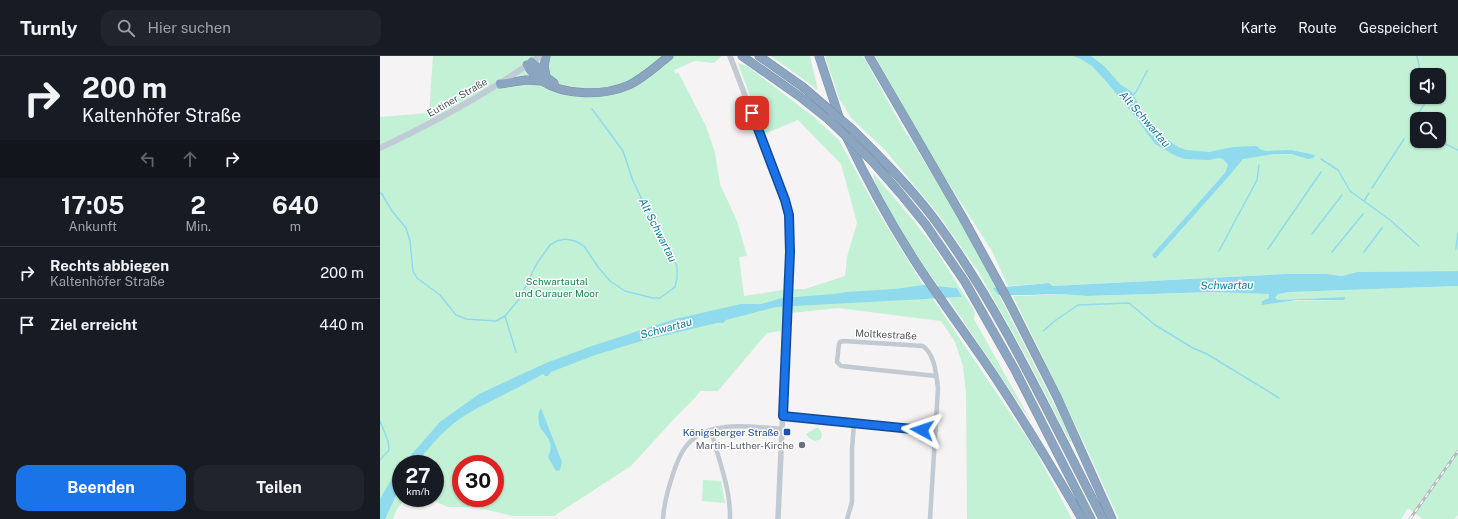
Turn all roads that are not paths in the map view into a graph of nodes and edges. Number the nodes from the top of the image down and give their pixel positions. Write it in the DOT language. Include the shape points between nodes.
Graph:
graph roads {
  1 [pos="540,56"];
  2 [pos="546,56"];
  3 [pos="657,56"];
  4 [pos="670,56"];
  5 [pos="730,56"];
  6 [pos="742,56"];
  7 [pos="759,56"];
  8 [pos="820,56"];
  9 [pos="869,56"];
  10 [pos="529,64"];
  11 [pos="544,80"];
  12 [pos="500,84"];
  13 [pos="380,148"];
  14 [pos="936,376"];
  15 [pos="783,416"];
  16 [pos="854,424"];
  17 [pos="782,429"];
  18 [pos="711,430"];
  19 [pos="936,431"];
  20 [pos="663,519"];
  21 [pos="730,519"];
  22 [pos="778,519"];
  23 [pos="847,519"];
  24 [pos="930,519"];
  25 [pos="1082,519"];
  26 [pos="1091,519"];
  27 [pos="1103,519"];
  28 [pos="1112,519"];
  1 -- 10 [label="main road, Eutiner Straße"];
  2 -- 11 [label="highway"];
  3 -- 11 [label="highway" via="641,75 599,90 585,90"];
  4 -- 11 [label="highway" via="640,79 614,90 597,93 574,92 553,86"];
  5 -- 15 [label="street" via="789,215 790,252"];
  6 -- 26 [label="highway, bridge" via="828,119 872,161 926,225 965,282 1015,370"];
  7 -- 27 [label="highway, bridge" via="824,103 854,130 920,202 950,242 976,280"];
  8 -- 25 [label="highway" via="842,129 899,236 1050,461"];
  9 -- 28 [label="highway" via="1008,300 1057,397"];
  10 -- 11 [label="highway"];
  10 -- 12 [label="main road, Eutiner Straße"];
  11 -- 12 [label="highway"];
  12 -- 13 [label="main road, Eutiner Straße" via="429,125"];
  14 -- 14 [label="street, Moltkestraße" via="930,353 923,346 843,341 839,344 837,362 841,366"];
  14 -- 19 [label="street, Moltkestraße"];
  15 -- 16 [label="street"];
  15 -- 17 [label="street"];
  16 -- 19 [label="street"];
  16 -- 23 [label="street" via="852,502"];
  17 -- 18 [label="street" via="740,426"];
  17 -- 22 [label="street"];
  18 -- 20 [label="street" via="694,438 682,453 671,478"];
  18 -- 21 [label="street" via="728,495"];
  19 -- 24 [label="street, Moltkestraße"];
}
